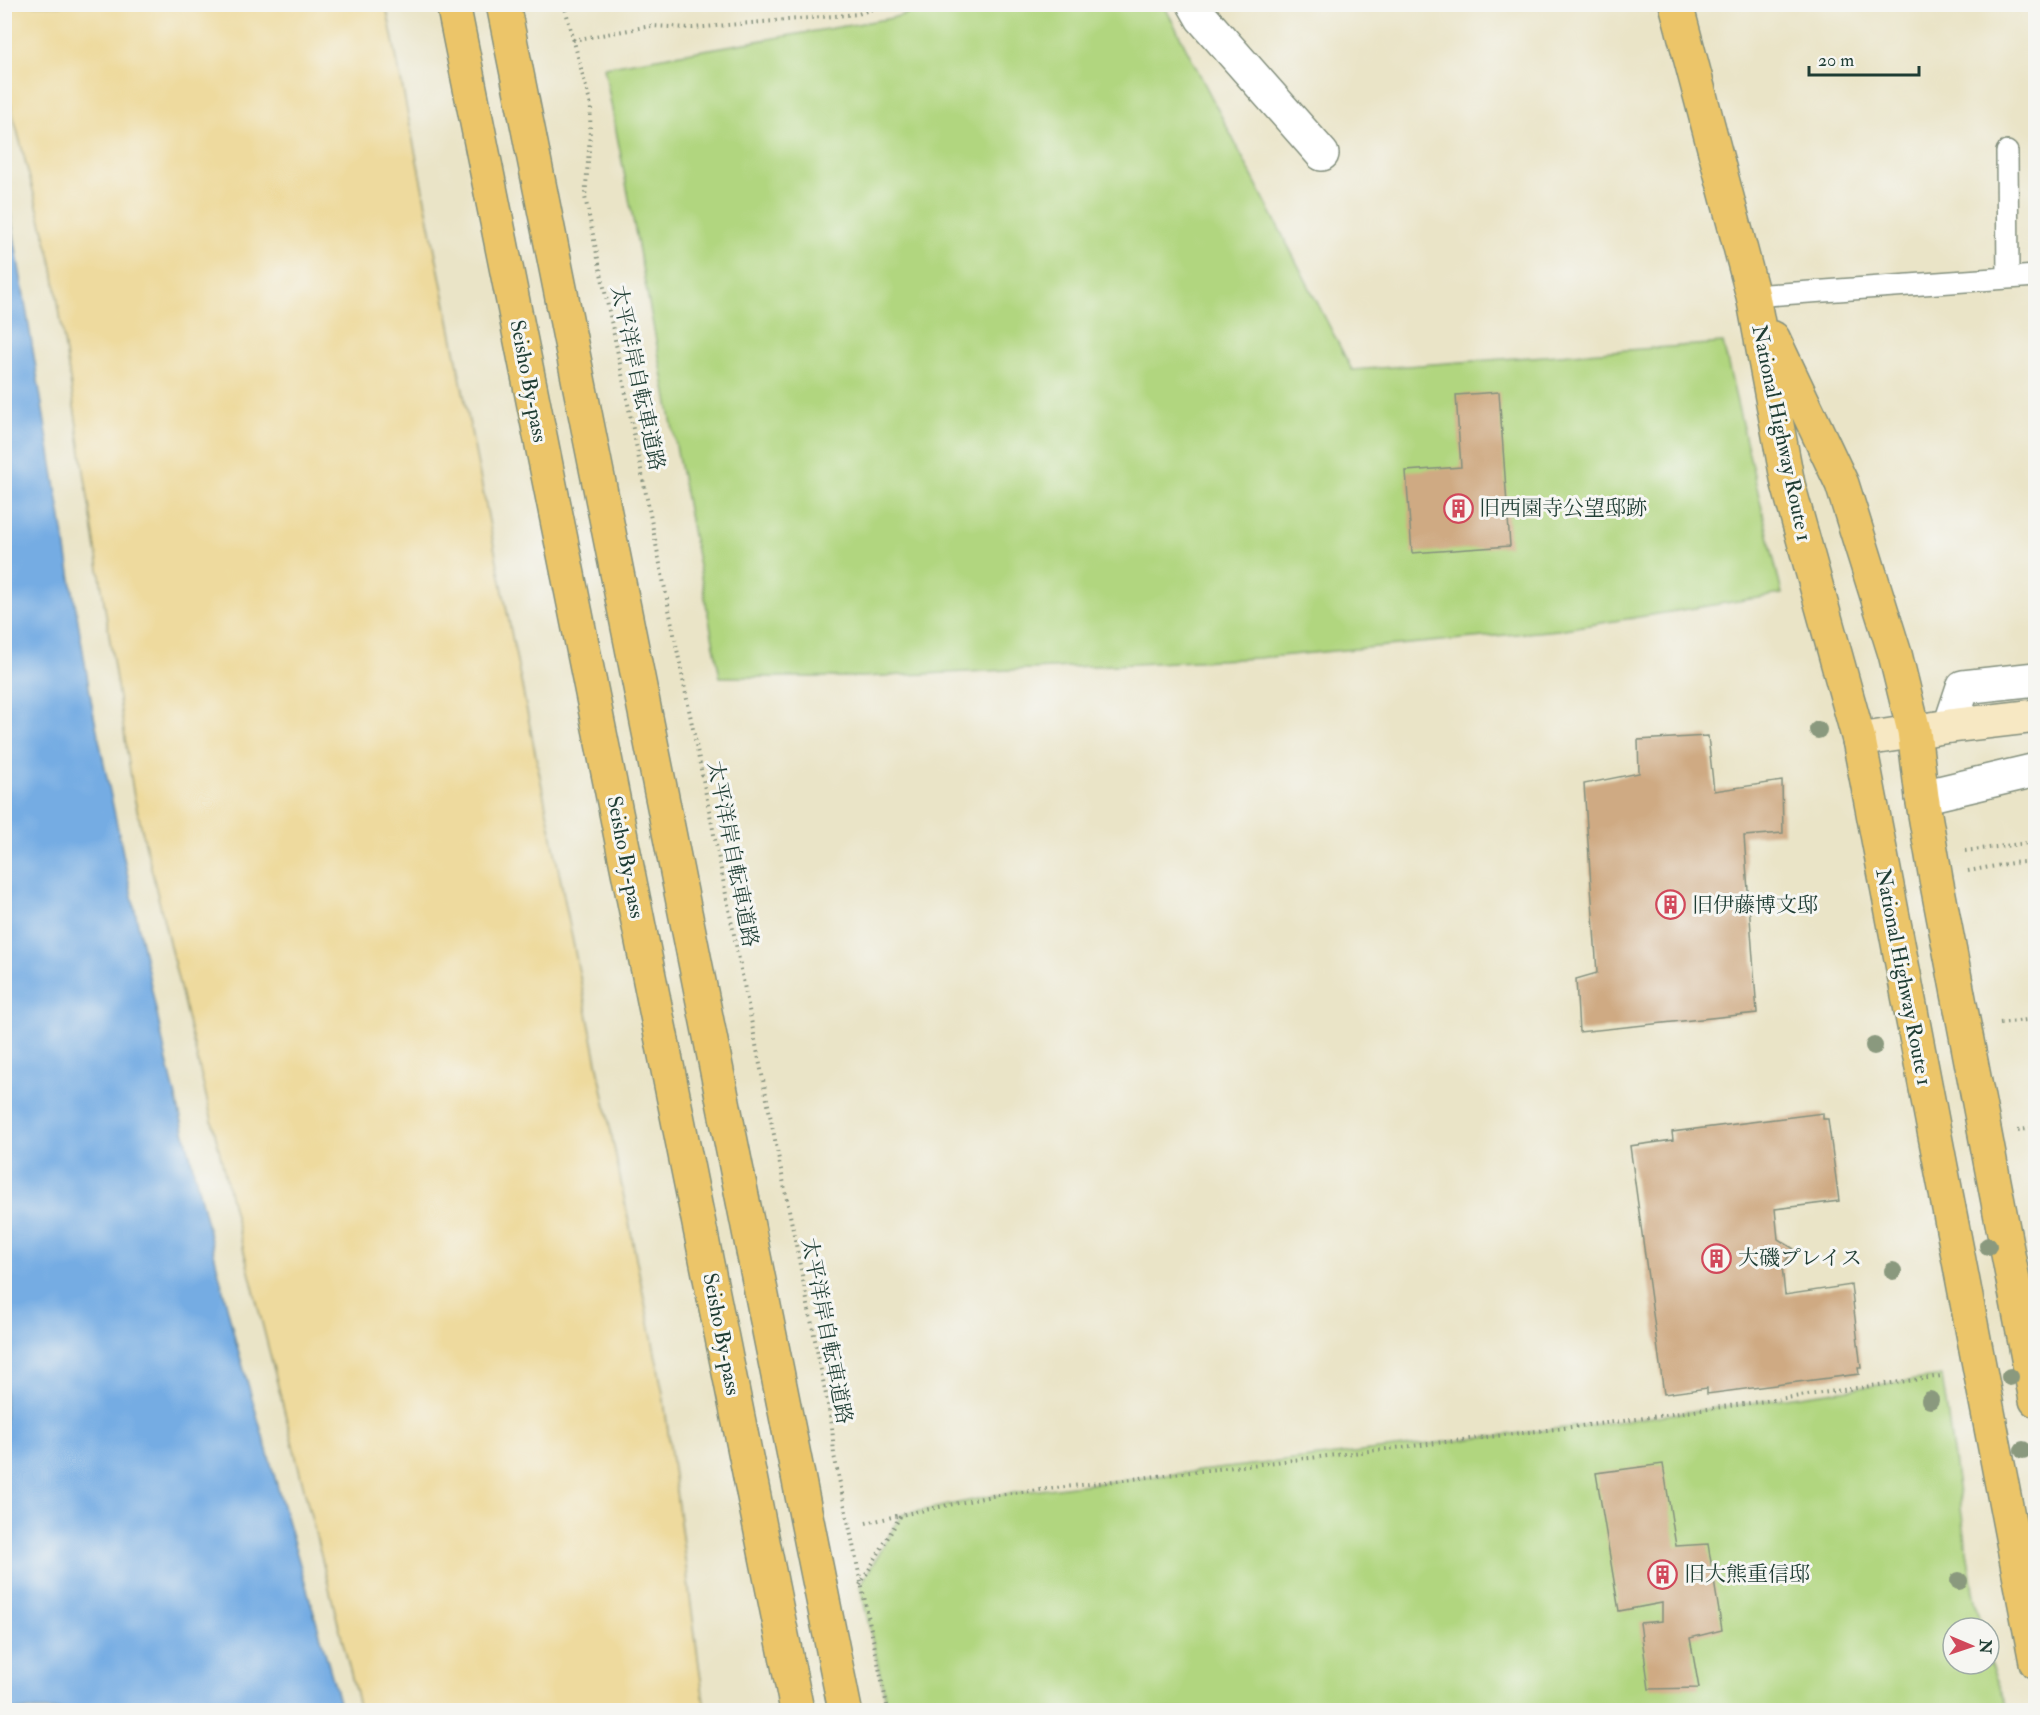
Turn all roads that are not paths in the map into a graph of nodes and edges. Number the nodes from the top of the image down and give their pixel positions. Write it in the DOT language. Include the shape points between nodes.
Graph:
graph roads {
  1 [pos="453,4"];
  2 [pos="503,4"];
  3 [pos="1194,4"];
  4 [pos="1676,4"];
  5 [pos="2007,152"];
  6 [pos="1322,154"];
  7 [pos="2036,276"];
  8 [pos="2008,278"];
  9 [pos="1753,296"];
  10 [pos="2036,679"];
  11 [pos="2036,716"];
  12 [pos="1950,726"];
  13 [pos="1914,732"];
  14 [pos="1859,740"];
  15 [pos="2036,770"];
  16 [pos="1922,797"];
  17 [pos="2036,1400"];
  18 [pos="2036,1662"];
  19 [pos="797,1710"];
  20 [pos="844,1710"];
  1 -- 19 [label="highway, Seisho By-pass"];
  2 -- 20 [label="highway"];
  3 -- 6 [label="street" via="1202,18"];
  4 -- 9 [label="highway, National Highway Route 1"];
  5 -- 8 [label="lane"];
  7 -- 8 [label="lane"];
  8 -- 9 [label="lane"];
  9 -- 13 [label="highway, National Highway Route 1" via="1842,484 1895,654"];
  9 -- 14 [label="highway, National Highway Route 1" via="1788,484"];
  10 -- 12 [label="street" via="1963,687"];
  11 -- 12 [label="street"];
  12 -- 13 [label="street"];
  13 -- 14 [label="street"];
  13 -- 16 [label="highway, National Highway Route 1"];
  14 -- 18 [label="highway, National Highway Route 1"];
  15 -- 16 [label="street"];
  16 -- 17 [label="highway, National Highway Route 1"];
}
